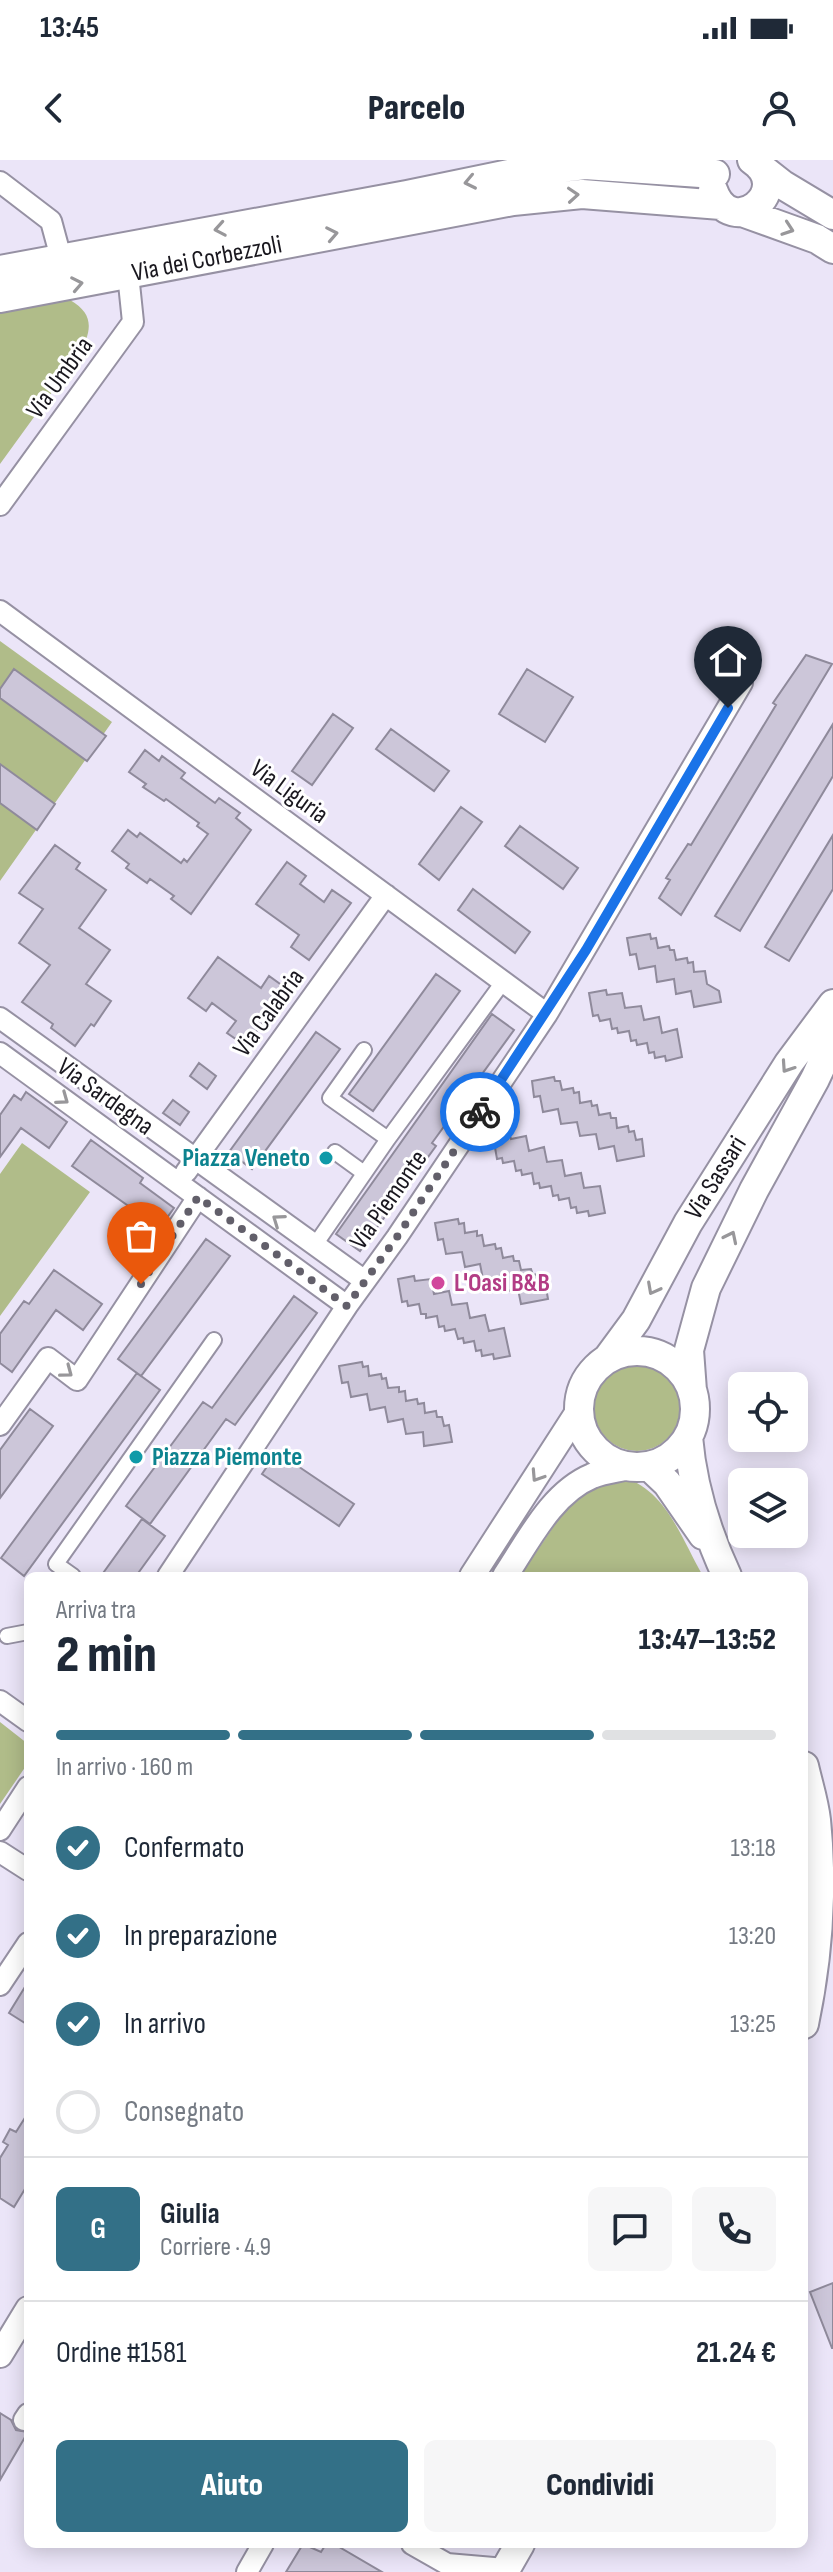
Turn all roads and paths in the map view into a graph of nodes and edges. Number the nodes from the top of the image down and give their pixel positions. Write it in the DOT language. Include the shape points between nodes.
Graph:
graph roads {
  1 [pos="756,163"];
  2 [pos="719,164"];
  3 [pos="0,182"];
  4 [pos="410,207"];
  5 [pos="731,208"];
  6 [pos="833,215"];
  7 [pos="833,249"];
  8 [pos="61,258"];
  9 [pos="0,270"];
  10 [pos="128,274"];
  11 [pos="0,298"];
  12 [pos="0,505"];
  13 [pos="0,611"];
  14 [pos="742,683"];
  15 [pos="386,895"];
  16 [pos="503,982"];
  17 [pos="833,1004"];
  18 [pos="547,1014"];
  19 [pos="0,1018"];
  20 [pos="18,1031"];
  21 [pos="833,1040"];
  22 [pos="364,1050"];
  23 [pos="0,1054"];
  24 [pos="388,1139"];
  25 [pos="335,1152"];
  26 [pos="195,1161"];
  27 [pos="364,1173"];
  28 [pos="179,1182"];
  29 [pos="198,1197"];
  30 [pos="315,1245"];
  31 [pos="365,1281"];
  32 [pos="347,1306"];
  33 [pos="214,1340"];
  34 [pos="608,1358"];
  35 [pos="692,1391"];
  36 [pos="579,1410"];
  37 [pos="0,1425"];
  38 [pos="688,1437"];
  39 [pos="639,1466"];
  40 [pos="722,1566"];
  41 [pos="67,1572"];
  42 [pos="171,1572"];
  43 [pos="475,1572"];
  44 [pos="508,1572"];
  45 [pos="24,1633"];
  46 [pos="7,1636"];
  47 [pos="0,1701"];
  48 [pos="24,1718"];
  49 [pos="808,1783"];
  50 [pos="24,1793"];
  51 [pos="0,1830"];
  52 [pos="0,1852"];
  53 [pos="24,1867"];
  54 [pos="24,1949"];
  55 [pos="0,1985"];
  56 [pos="808,2006"];
  57 [pos="24,2316"];
  58 [pos="0,2355"];
  59 [pos="261,2548"];
  60 [pos="418,2548"];
  61 [pos="518,2548"];
  62 [pos="450,2568"];
  63 [pos="504,2571"];
  64 [pos="247,2572"];
  1 -- 5 [label="main road" via="767,182 763,199 757,206"];
  1 -- 6 [label="main road"];
  2 -- 4 [label="main road, one-way" via="585,165 509,174"];
  2 -- 5 [label="main road" via="713,190"];
  3 -- 8 [label="street" via="51,221"];
  4 -- 5 [label="main road, one-way" via="582,194"];
  4 -- 8 [label="main road, Via dei Corbezzoli, one-way"];
  10 -- 4 [label="main road, Via dei Corbezzoli, one-way"];
  5 -- 7 [label="main road, one-way"];
  8 -- 9 [label="main road, Via dei Corbezzoli"];
  11 -- 10 [label="main road, Via dei Corbezzoli, one-way"];
  10 -- 12 [label="street, Via Umbria" via="133,322"];
  13 -- 15 [label="street, Via Liguria"];
  14 -- 18 [label="street, Via Piemonte"];
  15 -- 16 [label="street, Via Liguria"];
  15 -- 26 [label="street, Via Calabria"];
  16 -- 18 [label="street, Via Liguria"];
  16 -- 24 [label="street"];
  17 -- 34 [label="main road, Via Sassari, one-way" via="712,1184 636,1320"];
  18 -- 31 [label="street, Via Piemonte"];
  19 -- 20 [label="street, Via Sardegna"];
  20 -- 23 [label="street, Via Sardegna"];
  20 -- 26 [label="street, Via Sardegna"];
  35 -- 21 [label="main road, Via Sassari, one-way" via="689,1350 706,1288"];
  22 -- 24 [label="street" via="330,1098"];
  23 -- 28 [label="street, Via Sardegna, one-way"];
  24 -- 27 [label="street"];
  25 -- 27 [label="street"];
  26 -- 28 [label="street"];
  30 -- 26 [label="street, Via Sardegna, one-way"];
  27 -- 30 [label="street"];
  28 -- 29 [label="street, Via Sardegna"];
  29 -- 32 [label="street, Via Sardegna"];
  37 -- 29 [label="street, one-way" via="48,1358 77,1380"];
  30 -- 31 [label="street, Via Sardegna"];
  31 -- 32 [label="street, Via Piemonte"];
  32 -- 42 [label="street, Via Piemonte"];
  33 -- 41 [label="street" via="56,1564"];
  34 -- 35 [label="main road" via="641,1351 663,1357 681,1371"];
  34 -- 36 [label="main road" via="587,1380"];
  35 -- 38 [label="main road" via="694,1419"];
  36 -- 39 [label="main road" via="590,1443 607,1459"];
  36 -- 43 [label="street, one-way"];
  38 -- 39 [label="main road" via="675,1453"];
  38 -- 40 [label="main road" via="691,1468"];
  39 -- 40 [label="main road" via="667,1483"];
  39 -- 44 [label="street" via="592,1476 566,1491"];
  45 -- 46 [label="street"];
  47 -- 48 [label="street"];
  49 -- 56 [label="main road" via="816,1818 819,1895"];
  50 -- 51 [label="street"];
  52 -- 53 [label="street"];
  54 -- 55 [label="street"];
  57 -- 58 [label="street"];
  59 -- 64 [label="street"];
  60 -- 62 [label="street"];
  61 -- 63 [label="main road"];
  62 -- 63 [label="street"];
}
